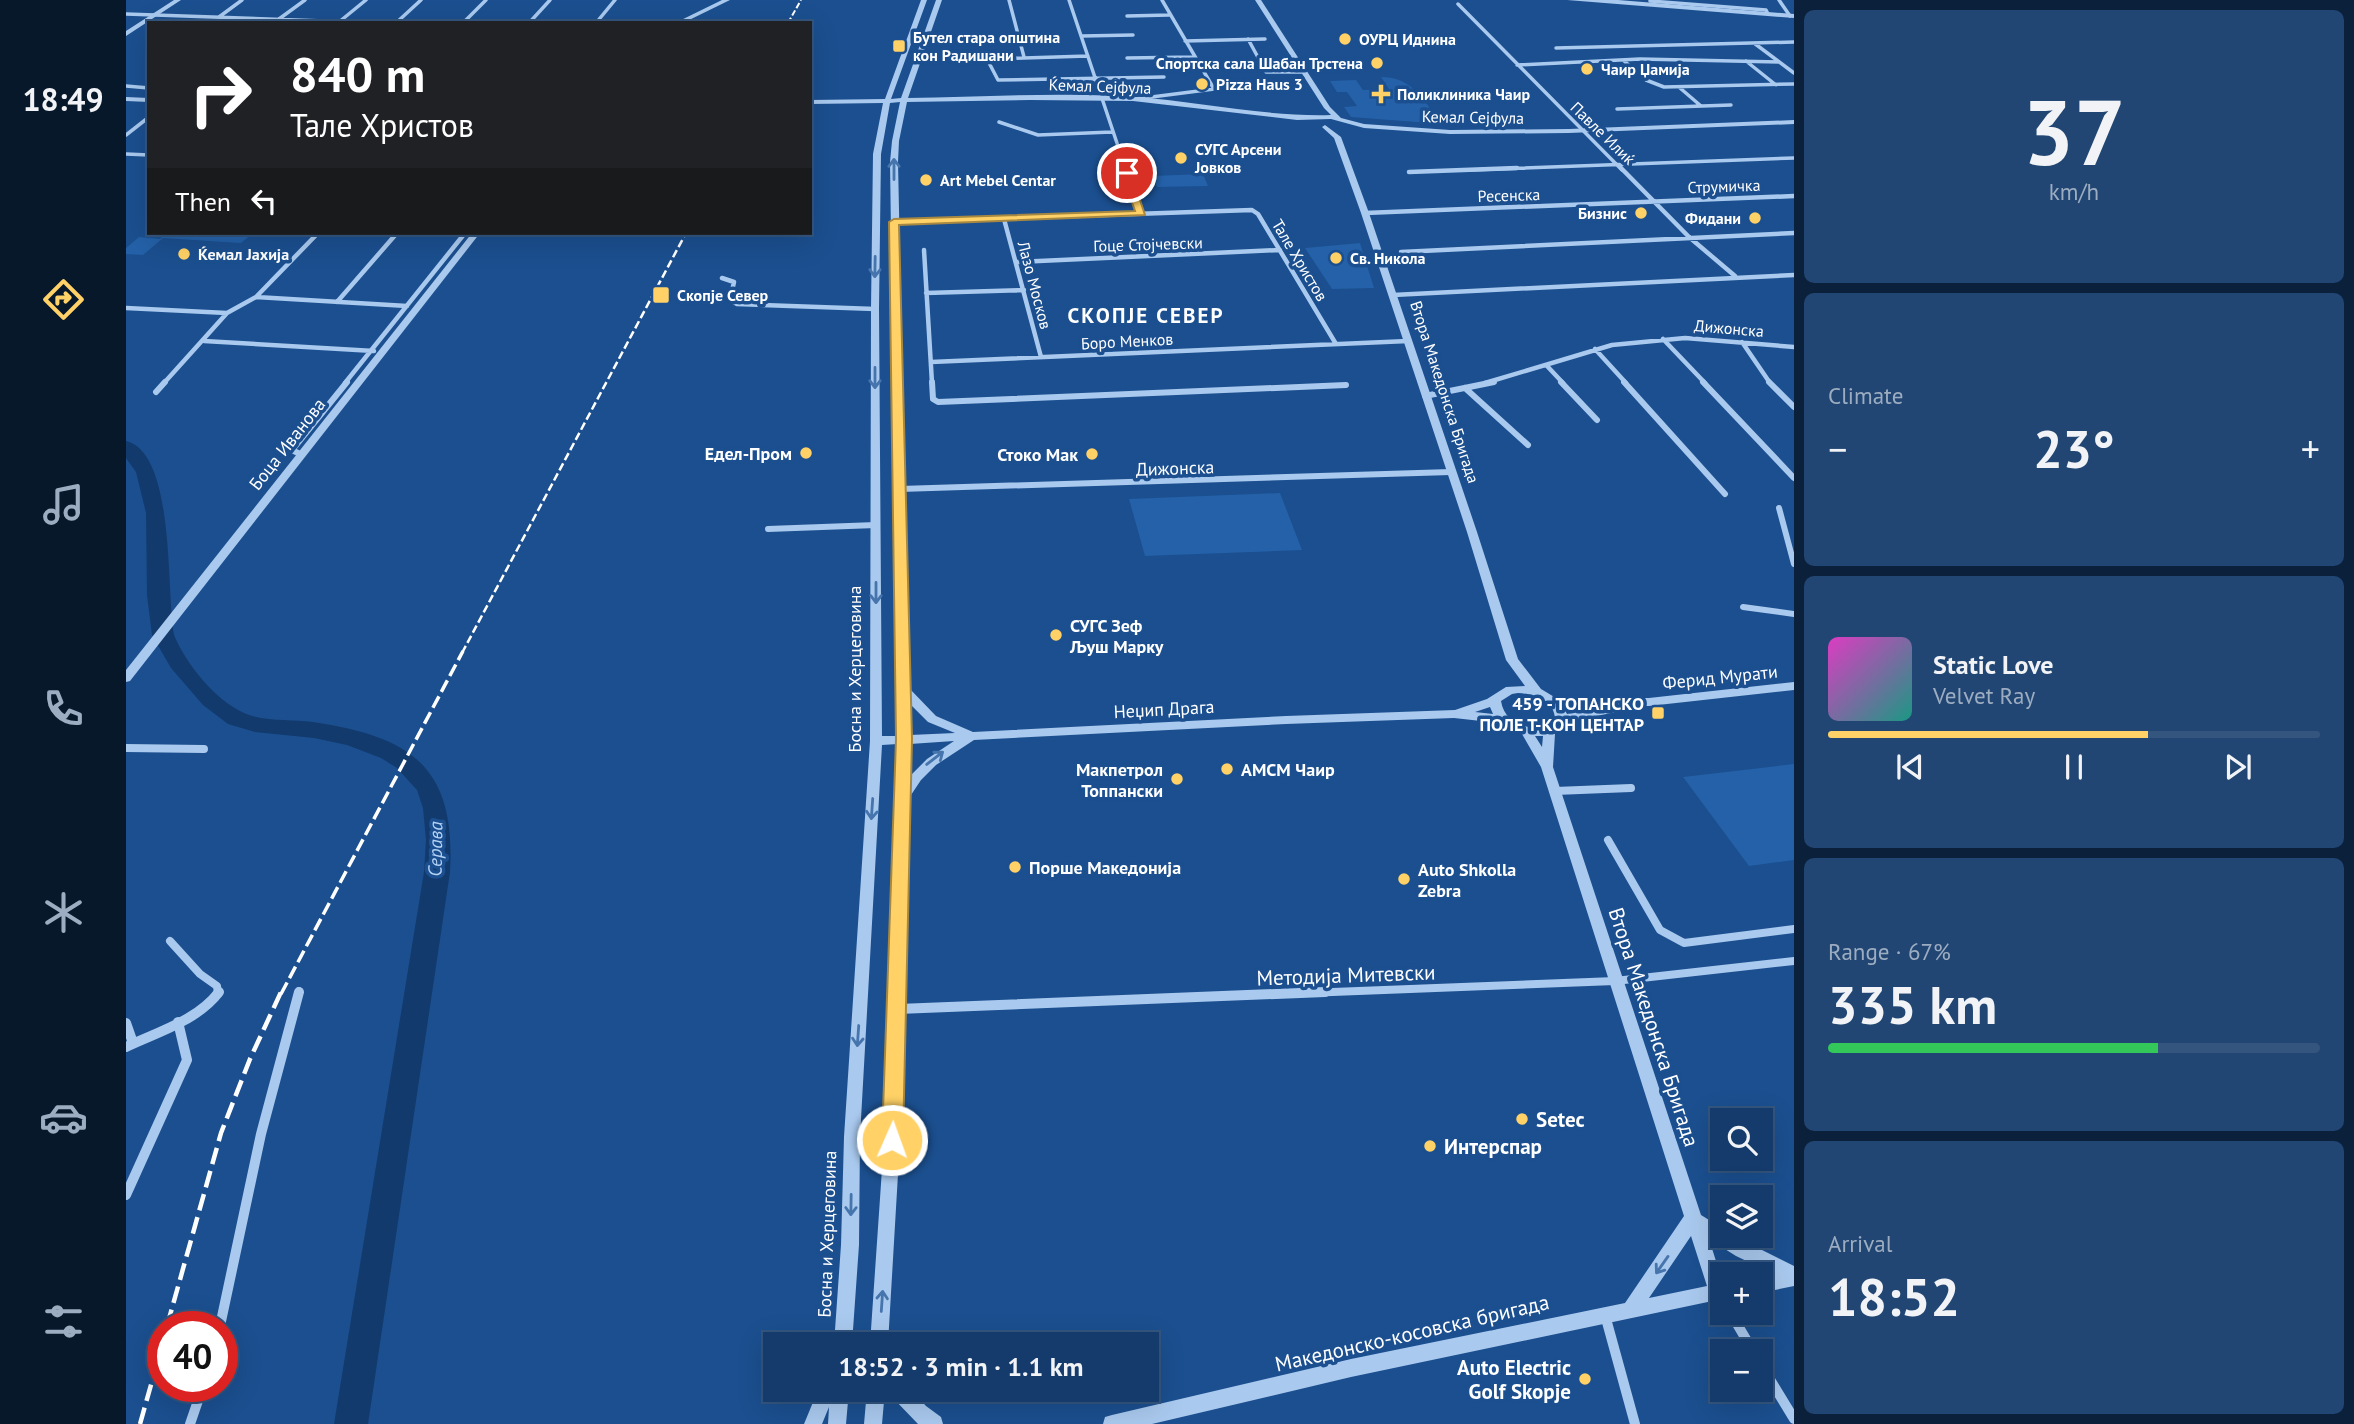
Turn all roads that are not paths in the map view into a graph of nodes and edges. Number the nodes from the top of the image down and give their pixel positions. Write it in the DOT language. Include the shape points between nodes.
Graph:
graph roads {
  1 [pos="178,0"];
  2 [pos="242,0"];
  3 [pos="305,0"];
  4 [pos="366,0"];
  5 [pos="421,0"];
  6 [pos="486,0"];
  7 [pos="550,0"];
  8 [pos="615,0"];
  9 [pos="727,0"];
  10 [pos="924,0"];
  11 [pos="939,0"];
  12 [pos="1009,0"];
  13 [pos="1069,0"];
  14 [pos="1162,0"];
  15 [pos="1258,0"];
  16 [pos="1570,0"];
  17 [pos="1596,0"];
  18 [pos="1779,0"];
  19 [pos="1651,2"];
  20 [pos="1624,3"];
  21 [pos="1458,4"];
  22 [pos="126,14"];
  23 [pos="155,15"];
  24 [pos="1170,15"];
  25 [pos="1127,16"];
  26 [pos="1792,16"];
  27 [pos="218,17"];
  28 [pos="279,19"];
  29 [pos="319,21"];
  30 [pos="340,21"];
  31 [pos="398,21"];
  32 [pos="465,21"];
  33 [pos="531,21"];
  34 [pos="598,21"];
  35 [pos="682,21"];
  36 [pos="126,34"];
  37 [pos="1133,35"];
  38 [pos="1082,36"];
  39 [pos="1248,39"];
  40 [pos="1265,39"];
  41 [pos="1185,41"];
  42 [pos="1794,42"];
  43 [pos="1753,43"];
  44 [pos="1556,48"];
  45 [pos="1088,56"];
  46 [pos="1024,57"];
  47 [pos="1195,57"];
  48 [pos="1127,58"];
  49 [pos="1622,60"];
  50 [pos="1745,61"];
  51 [pos="1779,62"];
  52 [pos="1517,65"];
  53 [pos="1304,72"];
  54 [pos="1794,74"];
  55 [pos="1164,77"];
  56 [pos="1096,78"];
  57 [pos="895,82"];
  58 [pos="909,82"];
  59 [pos="1794,84"];
  60 [pos="1776,85"];
  61 [pos="126,86"];
  62 [pos="147,88"];
  63 [pos="1680,88"];
  64 [pos="1102,98"];
  65 [pos="126,99"];
  66 [pos="1133,99"];
  67 [pos="147,100"];
  68 [pos="948,100"];
  69 [pos="887,101"];
  70 [pos="902,101"];
  71 [pos="813,102"];
  72 [pos="1731,105"];
  73 [pos="1701,106"];
  74 [pos="1327,108"];
  75 [pos="1617,110"];
  76 [pos="898,117"];
  77 [pos="147,119"];
  78 [pos="882,119"];
  79 [pos="1321,121"];
  80 [pos="999,122"];
  81 [pos="1794,122"];
  82 [pos="1342,123"];
  83 [pos="1582,131"];
  84 [pos="1112,132"];
  85 [pos="126,135"];
  86 [pos="1338,137"];
  87 [pos="126,154"];
  88 [pos="147,155"];
  89 [pos="1794,158"];
  90 [pos="1617,164"];
  91 [pos="1409,172"];
  92 [pos="1786,196"];
  93 [pos="1794,196"];
  94 [pos="1655,201"];
  95 [pos="1794,203"];
  96 [pos="1141,213"];
  97 [pos="1365,213"];
  98 [pos="1004,219"];
  99 [pos="894,222"];
  100 [pos="1794,233"];
  101 [pos="316,235"];
  102 [pos="395,235"];
  103 [pos="469,235"];
  104 [pos="469,235"];
  105 [pos="1689,237"];
  106 [pos="924,250"];
  107 [pos="1280,250"];
  108 [pos="1401,252"];
  109 [pos="1017,262"];
  110 [pos="1794,275"];
  111 [pos="1735,276"];
  112 [pos="722,278"];
  113 [pos="1024,290"];
  114 [pos="926,293"];
  115 [pos="1393,295"];
  116 [pos="256,297"];
  117 [pos="337,302"];
  118 [pos="407,306"];
  119 [pos="126,308"];
  120 [pos="875,309"];
  121 [pos="227,313"];
  122 [pos="1662,339"];
  123 [pos="204,341"];
  124 [pos="1408,341"];
  125 [pos="1742,342"];
  126 [pos="1336,344"];
  127 [pos="1794,347"];
  128 [pos="1595,349"];
  129 [pos="371,351"];
  130 [pos="383,352"];
  131 [pos="1041,357"];
  132 [pos="931,362"];
  133 [pos="1548,367"];
  134 [pos="1346,385"];
  135 [pos="1465,388"];
  136 [pos="156,392"];
  137 [pos="1425,396"];
  138 [pos="1794,407"];
  139 [pos="1597,420"];
  140 [pos="1528,445"];
  141 [pos="300,454"];
  142 [pos="1451,472"];
  143 [pos="1794,478"];
  144 [pos="900,489"];
  145 [pos="1724,494"];
  146 [pos="1779,508"];
  147 [pos="876,525"];
  148 [pos="768,529"];
  149 [pos="1794,564"];
  150 [pos="1743,607"];
  151 [pos="1794,614"];
  152 [pos="1512,660"];
  153 [pos="126,678"];
  154 [pos="1794,686"];
  155 [pos="903,689"];
  156 [pos="1508,690"];
  157 [pos="1536,691"];
  158 [pos="1495,700"];
  159 [pos="1556,702"];
  160 [pos="1649,702"];
  161 [pos="1454,714"];
  162 [pos="1502,719"];
  163 [pos="1563,719"];
  164 [pos="1526,732"];
  165 [pos="1549,732"];
  166 [pos="978,736"];
  167 [pos="904,739"];
  168 [pos="876,741"];
  169 [pos="126,748"];
  170 [pos="204,749"];
  171 [pos="1547,767"];
  172 [pos="1631,788"];
  173 [pos="1555,791"];
  174 [pos="904,795"];
  175 [pos="1608,840"];
  176 [pos="1794,929"];
  177 [pos="170,941"];
  178 [pos="1794,961"];
  179 [pos="1615,981"];
  180 [pos="299,991"];
  181 [pos="898,1009"];
  182 [pos="178,1022"];
  183 [pos="126,1023"];
  184 [pos="129,1045"];
  185 [pos="126,1195"];
  186 [pos="1692,1220"];
  187 [pos="1710,1268"];
  188 [pos="1794,1276"];
  189 [pos="1773,1281"];
  190 [pos="1710,1296"];
  191 [pos="846,1308"];
  192 [pos="1630,1310"];
  193 [pos="223,1311"];
  194 [pos="1604,1314"];
  195 [pos="839,1332"];
  196 [pos="844,1332"];
  197 [pos="880,1332"];
  198 [pos="1773,1384"];
  199 [pos="198,1402"];
  200 [pos="822,1402"];
  201 [pos="839,1402"];
  202 [pos="875,1402"];
  203 [pos="909,1402"];
  204 [pos="1794,1419"];
  205 [pos="191,1424"];
  206 [pos="813,1424"];
  207 [pos="837,1424"];
  208 [pos="873,1424"];
  209 [pos="934,1424"];
  210 [pos="1112,1424"];
  211 [pos="1634,1424"];
  1 -- 23 [label="street"];
  2 -- 27 [label="street"];
  3 -- 28 [label="street"];
  4 -- 30 [label="street"];
  5 -- 31 [label="street"];
  6 -- 32 [label="street"];
  7 -- 33 [label="street"];
  8 -- 34 [label="street"];
  9 -- 35 [label="street"];
  10 -- 57 [label="street, Босна и Херцеговина"];
  11 -- 58 [label="street"];
  12 -- 46 [label="street"];
  13 -- 38 [label="street"];
  14 -- 24 [label="street"];
  15 -- 53 [label="street"];
  16 -- 20 [label="street"];
  17 -- 20 [label="street"];
  18 -- 26 [label="street"];
  19 -- 20 [label="street"];
  19 -- 26 [label="street"];
  21 -- 52 [label="street, Павле Илиќ"];
  22 -- 23 [label="street"];
  23 -- 27 [label="street"];
  23 -- 36 [label="street"];
  24 -- 25 [label="street"];
  24 -- 41 [label="street"];
  27 -- 28 [label="street"];
  28 -- 29 [label="street"];
  37 -- 38 [label="street"];
  38 -- 45 [label="street"];
  39 -- 40 [label="street"];
  39 -- 41 [label="street"];
  39 -- 53 [label="street" via="1266,72"];
  41 -- 47 [label="street"];
  42 -- 43 [label="street"];
  43 -- 44 [label="street"];
  43 -- 51 [label="street"];
  45 -- 46 [label="street"];
  45 -- 56 [label="street"];
  46 -- 56 [label="street" via="987,59 998,80"];
  47 -- 48 [label="street"];
  47 -- 66 [label="street" via="1214,89"];
  49 -- 50 [label="street"];
  49 -- 52 [label="street"];
  49 -- 63 [label="street" via="1652,84"];
  50 -- 51 [label="street"];
  50 -- 60 [label="street"];
  51 -- 54 [label="street"];
  52 -- 83 [label="street, Павле Илиќ"];
  53 -- 74 [label="street"];
  55 -- 56 [label="street"];
  56 -- 64 [label="street"];
  57 -- 69 [label="street, Босна и Херцеговина"];
  57 -- 71 [label="street" via="867,97"];
  58 -- 68 [label="street" via="920,94"];
  58 -- 70 [label="street"];
  59 -- 60 [label="street"];
  60 -- 63 [label="street"];
  61 -- 62 [label="street"];
  63 -- 73 [label="street"];
  64 -- 66 [label="street, Ќемал Сејфула"];
  64 -- 68 [label="street, Ќемал Сејфула"];
  64 -- 84 [label="street"];
  65 -- 67 [label="street"];
  66 -- 79 [label="street, Ќемал Сејфула"];
  68 -- 70 [label="street, Ќемал Сејфула"];
  68 -- 76 [label="street"];
  69 -- 70 [label="street, Ќемал Сејфула"];
  69 -- 71 [label="street, Ќемал Сејфула"];
  69 -- 78 [label="street, Босна и Херцеговина"];
  70 -- 76 [label="street"];
  71 -- 78 [label="street" via="863,106"];
  72 -- 73 [label="street"];
  73 -- 75 [label="street"];
  74 -- 79 [label="street"];
  74 -- 82 [label="street"];
  99 -- 76 [label="street, one-way"];
  77 -- 85 [label="street"];
  78 -- 120 [label="street, Босна и Херцеговина, one-way"];
  79 -- 82 [label="street"];
  79 -- 86 [label="street"];
  80 -- 84 [label="street" via="1038,135"];
  81 -- 83 [label="street, Кемал Сејфула"];
  82 -- 83 [label="street, Кемал Сејфула" via="1450,132"];
  82 -- 86 [label="street"];
  83 -- 90 [label="street, Павле Илиќ"];
  84 -- 96 [label="street"];
  86 -- 97 [label="street, Втора Македонска Бригада"];
  87 -- 88 [label="street"];
  89 -- 90 [label="street"];
  90 -- 91 [label="street"];
  90 -- 94 [label="street, Павле Илиќ"];
  92 -- 93 [label="street, Струмичка"];
  92 -- 94 [label="street, Струмичка"];
  92 -- 95 [label="street"];
  94 -- 97 [label="street, Ресенска"];
  94 -- 105 [label="street, Павле Илиќ"];
  96 -- 98 [label="street, Тале Христов"];
  96 -- 107 [label="street, Тале Христов" via="1251,210"];
  97 -- 115 [label="street, Втора Македонска Бригада"];
  98 -- 99 [label="street, Тале Христов"];
  98 -- 109 [label="street, Лазо Москов"];
  99 -- 144 [label="street"];
  100 -- 105 [label="street"];
  101 -- 116 [label="street"];
  102 -- 117 [label="street"];
  103 -- 118 [label="street"];
  104 -- 130 [label="street, Боца Иванова"];
  105 -- 108 [label="street"];
  105 -- 111 [label="street, Павле Илиќ"];
  106 -- 114 [label="street"];
  107 -- 109 [label="street, Гоце Стојчевски"];
  107 -- 126 [label="street, Тале Христов"];
  109 -- 113 [label="street, Лазо Москов"];
  110 -- 111 [label="street"];
  111 -- 115 [label="street"];
  112 -- 120 [label="street" via="734,282 730,300 737,304"];
  113 -- 114 [label="street"];
  113 -- 131 [label="street, Лазо Москов"];
  114 -- 132 [label="street"];
  115 -- 124 [label="street, Втора Македонска Бригада"];
  116 -- 117 [label="street"];
  116 -- 121 [label="street"];
  117 -- 118 [label="street"];
  118 -- 129 [label="street"];
  119 -- 121 [label="street"];
  120 -- 147 [label="street, Босна и Херцеговина, one-way"];
  121 -- 123 [label="street"];
  122 -- 125 [label="street, Дижонска"];
  122 -- 128 [label="street, Дижонска"];
  122 -- 143 [label="street, Дижонска"];
  123 -- 129 [label="street"];
  123 -- 136 [label="street"];
  124 -- 126 [label="street, Боро Менков"];
  124 -- 137 [label="street, Втора Македонска Бригада"];
  125 -- 127 [label="street, Дижонска"];
  125 -- 138 [label="street" via="1765,378"];
  126 -- 131 [label="street, Боро Менков"];
  128 -- 133 [label="street, Дижонска"];
  128 -- 145 [label="street"];
  129 -- 130 [label="street"];
  129 -- 141 [label="street" via="292,450"];
  130 -- 141 [label="street, Боца Иванова"];
  131 -- 132 [label="street, Боро Менков"];
  132 -- 134 [label="street" via="933,399 946,403"];
  133 -- 135 [label="street, Дижонска"];
  133 -- 139 [label="street"];
  135 -- 137 [label="street, Дижонска"];
  135 -- 140 [label="street"];
  137 -- 142 [label="street, Втора Македонска Бригада"];
  141 -- 153 [label="street, Боца Иванова"];
  142 -- 144 [label="street, Дижонска"];
  142 -- 152 [label="street, Втора Македонска Бригада"];
  144 -- 155 [label="street"];
  146 -- 149 [label="street"];
  147 -- 148 [label="street"];
  147 -- 168 [label="street, Босна и Херцеговина, one-way"];
  150 -- 151 [label="street"];
  152 -- 156 [label="street, Втора Македонска Бригада"];
  152 -- 157 [label="street, Втора Македонска Бригада"];
  154 -- 160 [label="street, Ферид Мурати"];
  155 -- 166 [label="street" via="932,719"];
  155 -- 167 [label="street"];
  156 -- 157 [label="street"];
  156 -- 158 [label="street"];
  157 -- 159 [label="street"];
  158 -- 161 [label="street, Неџип Драга"];
  158 -- 162 [label="street"];
  159 -- 160 [label="street, Ферид Мурати"];
  159 -- 163 [label="street"];
  160 -- 163 [label="street, Ферид Мурати"];
  161 -- 162 [label="street, Неџип Драга"];
  161 -- 166 [label="street, Неџип Драга"];
  162 -- 164 [label="street"];
  163 -- 165 [label="street"];
  164 -- 165 [label="street"];
  164 -- 171 [label="street, Втора Македонска Бригада"];
  165 -- 171 [label="street, Втора Македонска Бригада"];
  166 -- 167 [label="street, Неџип Драга"];
  174 -- 166 [label="street, one-way" via="915,776 936,756"];
  167 -- 168 [label="street, Неџип Драга"];
  167 -- 174 [label="street"];
  168 -- 191 [label="street, Босна и Херцеговина, one-way"];
  169 -- 170 [label="street"];
  171 -- 173 [label="street, Втора Македонска Бригада"];
  172 -- 173 [label="street"];
  173 -- 179 [label="street, Втора Македонска Бригада"];
  174 -- 181 [label="street"];
  175 -- 176 [label="street" via="1661,930 1671,938 1684,943"];
  177 -- 182 [label="street" via="200,974 218,986 219,993"];
  178 -- 179 [label="street, Методија Митевски"];
  179 -- 181 [label="street, Методија Митевски"];
  179 -- 186 [label="street, Втора Македонска Бригада"];
  180 -- 193 [label="street" via="261,1134"];
  197 -- 181 [label="street, one-way"];
  182 -- 184 [label="street"];
  182 -- 185 [label="street" via="187,1060"];
  183 -- 184 [label="street"];
  186 -- 187 [label="street, Втора Македонска Бригада"];
  186 -- 188 [label="street"];
  186 -- 192 [label="street, one-way"];
  188 -- 189 [label="street"];
  190 -- 192 [label="street, Македонско-косовска бригада"];
  191 -- 195 [label="street"];
  191 -- 196 [label="street, Босна и Херцеговина"];
  192 -- 194 [label="street, Македонско-косовска бригада"];
  194 -- 210 [label="street, Македонско-косовска бригада"];
  194 -- 211 [label="street"];
  198 -- 204 [label="street"];
  199 -- 205 [label="street"];
  200 -- 206 [label="street"];
  201 -- 207 [label="street"];
  202 -- 208 [label="street"];
  203 -- 209 [label="street"];
}
